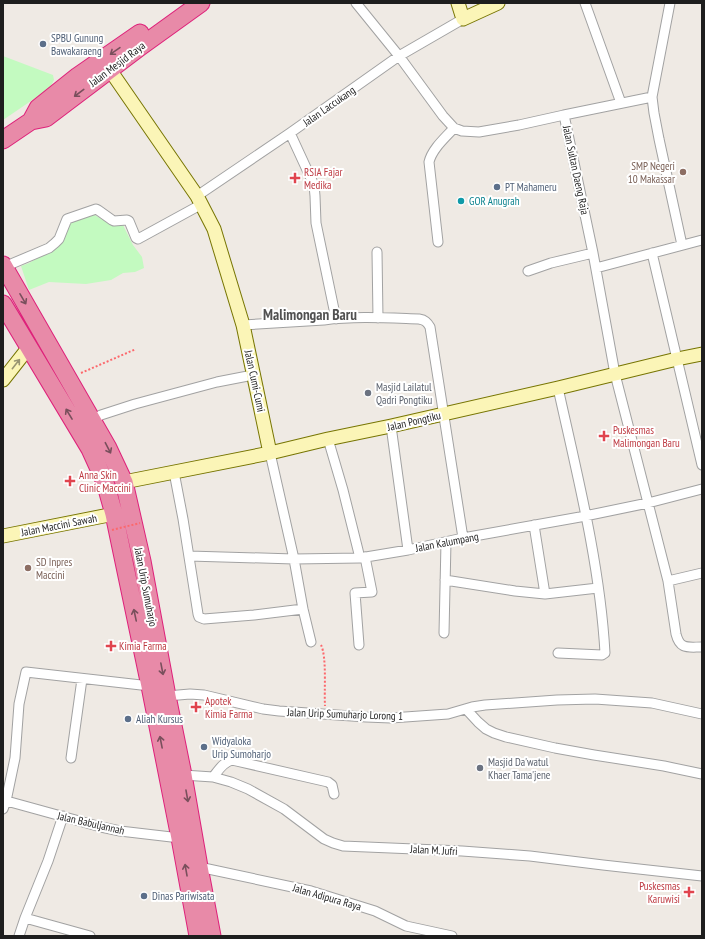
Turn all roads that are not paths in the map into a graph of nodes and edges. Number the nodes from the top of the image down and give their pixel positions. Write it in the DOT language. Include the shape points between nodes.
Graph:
graph roads {
  1 [pos="181,3"];
  2 [pos="201,3"];
  3 [pos="356,3"];
  4 [pos="458,3"];
  5 [pos="498,3"];
  6 [pos="585,3"];
  7 [pos="670,3"];
  8 [pos="463,19"];
  9 [pos="136,43"];
  10 [pos="399,56"];
  11 [pos="110,70"];
  12 [pos="652,97"];
  13 [pos="621,102"];
  14 [pos="564,115"];
  15 [pos="31,120"];
  16 [pos="454,128"];
  17 [pos="290,133"];
  18 [pos="3,140"];
  19 [pos="199,200"];
  20 [pos="702,240"];
  21 [pos="438,242"];
  22 [pos="682,245"];
  23 [pos="377,252"];
  24 [pos="593,253"];
  25 [pos="652,253"];
  26 [pos="4,266"];
  27 [pos="596,268"];
  28 [pos="528,271"];
  29 [pos="4,308"];
  30 [pos="378,318"];
  31 [pos="336,319"];
  32 [pos="243,325"];
  33 [pos="29,347"];
  34 [pos="702,354"];
  35 [pos="677,359"];
  36 [pos="615,374"];
  37 [pos="253,375"];
  38 [pos="3,380"];
  39 [pos="558,388"];
  40 [pos="444,414"];
  41 [pos="92,420"];
  42 [pos="391,426"];
  43 [pos="328,439"];
  44 [pos="270,453"];
  45 [pos="702,465"];
  46 [pos="174,472"];
  47 [pos="124,482"];
  48 [pos="702,489"];
  49 [pos="648,503"];
  50 [pos="586,515"];
  51 [pos="113,522"];
  52 [pos="534,525"];
  53 [pos="3,536"];
  54 [pos="463,538"];
  55 [pos="446,542"];
  56 [pos="408,550"];
  57 [pos="189,556"];
  58 [pos="363,557"];
  59 [pos="294,559"];
  60 [pos="702,573"];
  61 [pos="445,580"];
  62 [pos="668,580"];
  63 [pos="598,588"];
  64 [pos="545,594"];
  65 [pos="303,609"];
  66 [pos="444,633"];
  67 [pos="311,642"];
  68 [pos="359,645"];
  69 [pos="702,647"];
  70 [pos="558,653"];
  71 [pos="82,679"];
  72 [pos="150,686"];
  73 [pos="167,696"];
  74 [pos="466,709"];
  75 [pos="702,714"];
  76 [pos="71,758"];
  77 [pos="702,774"];
  78 [pos="183,775"];
  79 [pos="213,778"];
  80 [pos="334,794"];
  81 [pos="4,803"];
  82 [pos="63,816"];
  83 [pos="180,838"];
  84 [pos="199,867"];
  85 [pos="702,876"];
  86 [pos="25,918"];
  87 [pos="19,936"];
  88 [pos="90,936"];
  89 [pos="198,936"];
  90 [pos="212,936"];
  91 [pos="452,936"];
  1 -- 9 [label="highway, Jalan Mesjid Raya"];
  2 -- 9 [label="highway, Jalan Mesjid Raya"];
  3 -- 10 [label="street"];
  4 -- 8 [label="street"];
  5 -- 8 [label="street"];
  6 -- 13 [label="street"];
  7 -- 12 [label="street"];
  8 -- 10 [label="street, Jalan Laccukang"];
  9 -- 11 [label="highway, Jalan Mesjid Raya"];
  9 -- 15 [label="highway, Jalan Mesjid Raya, one-way" via="78,76 38,108"];
  10 -- 16 [label="street"];
  10 -- 17 [label="street, Jalan Laccukang"];
  11 -- 15 [label="highway, Jalan Mesjid Raya, one-way" via="46,118"];
  11 -- 19 [label="street, Jalan Cumi-Cumi"];
  12 -- 13 [label="street"];
  12 -- 22 [label="street"];
  13 -- 14 [label="street"];
  14 -- 16 [label="street, Jalan Sultan Daeng Raja" via="479,132"];
  14 -- 24 [label="street, Jalan Sultan Daeng Raja"];
  15 -- 18 [label="highway, Jalan Mesjid Raya"];
  16 -- 21 [label="street" via="430,156 429,162"];
  17 -- 19 [label="street, Jalan Laccukang"];
  17 -- 31 [label="street" via="314,185 316,223"];
  19 -- 26 [label="street, Jalan Laccukang" via="138,239 127,220 114,221 94,209 67,219 59,239 49,248"];
  19 -- 32 [label="street, Jalan Cumi-Cumi" via="214,229"];
  20 -- 22 [label="street"];
  22 -- 25 [label="street"];
  23 -- 30 [label="street"];
  24 -- 27 [label="street, Jalan Sultan Daeng Raja"];
  24 -- 28 [label="street"];
  25 -- 27 [label="street"];
  25 -- 35 [label="street"];
  26 -- 41 [label="highway, Jalan Urip Sumuharjo, one-way"];
  27 -- 36 [label="street, Jalan Sultan Daeng Raja"];
  29 -- 33 [label="highway, Jalan Urip Sumuharjo"];
  30 -- 31 [label="street"];
  30 -- 40 [label="street" via="419,319 424,320 430,327"];
  31 -- 32 [label="street"];
  32 -- 37 [label="street, Jalan Cumi-Cumi"];
  38 -- 33 [label="street, one-way"];
  51 -- 33 [label="highway, Jalan Urip Sumuharjo, one-way" via="105,482 90,449"];
  34 -- 35 [label="street, Jalan Pongtiku"];
  35 -- 36 [label="street, Jalan Pongtiku"];
  35 -- 45 [label="street"];
  36 -- 39 [label="street, Jalan Pongtiku"];
  36 -- 49 [label="street, Jalan Sultan Daeng Raja"];
  37 -- 41 [label="street" via="135,404"];
  37 -- 44 [label="street, Jalan Cumi-Cumi"];
  39 -- 40 [label="street, Jalan Pongtiku"];
  39 -- 50 [label="street"];
  40 -- 42 [label="street, Jalan Pongtiku"];
  40 -- 54 [label="street"];
  41 -- 47 [label="highway, Jalan Urip Sumuharjo, one-way"];
  42 -- 43 [label="street, Jalan Pongtiku"];
  42 -- 56 [label="street"];
  43 -- 44 [label="street, Jalan Pongtiku"];
  43 -- 58 [label="street"];
  44 -- 46 [label="street, Jalan Pongtiku"];
  44 -- 59 [label="street, Jalan Cumi-Cumi"];
  46 -- 47 [label="street, Jalan Pongtiku"];
  46 -- 57 [label="street"];
  47 -- 73 [label="highway, Jalan Urip Sumuharjo, one-way"];
  48 -- 49 [label="street, Jalan Kalumpang"];
  49 -- 50 [label="street, Jalan Kalumpang"];
  49 -- 62 [label="street, Jalan Sultan Daeng Raja"];
  50 -- 52 [label="street, Jalan Kalumpang"];
  50 -- 63 [label="street"];
  51 -- 53 [label="street, Jalan Maccini Sawah"];
  72 -- 51 [label="highway, Jalan Urip Sumuharjo, one-way"];
  52 -- 54 [label="street, Jalan Kalumpang"];
  52 -- 64 [label="street"];
  54 -- 55 [label="street, Jalan Kalumpang"];
  55 -- 56 [label="street, Jalan Kalumpang"];
  55 -- 61 [label="street"];
  56 -- 58 [label="street, Jalan Kalumpang"];
  57 -- 59 [label="street, Jalan Kalumpang"];
  57 -- 65 [label="street" via="199,617 204,619 254,616"];
  58 -- 59 [label="street, Jalan Kalumpang"];
  58 -- 68 [label="street" via="372,592 356,593"];
  59 -- 65 [label="street, Jalan Cumi-Cumi"];
  60 -- 62 [label="street"];
  61 -- 64 [label="street"];
  61 -- 66 [label="street"];
  62 -- 69 [label="street, Jalan Sultan Daeng Raja" via="678,642 683,646"];
  63 -- 64 [label="street"];
  63 -- 70 [label="street" via="605,653"];
  65 -- 67 [label="street, Jalan Cumi-Cumi"];
  71 -- 72 [label="street"];
  71 -- 76 [label="street"];
  71 -- 81 [label="street" via="26,672 19,704 15,758"];
  83 -- 72 [label="highway, Jalan Urip Sumuharjo, one-way"];
  73 -- 74 [label="street, Jalan Urip Sumuharjo Lorong 1" via="204,695 263,709 391,718 448,714"];
  73 -- 78 [label="highway, Jalan Urip Sumuharjo"];
  74 -- 75 [label="street, Jalan Urip Sumuharjo Lorong 1" via="514,702 595,699 652,702"];
  74 -- 77 [label="street" via="486,729 506,737 594,756"];
  78 -- 79 [label="street, Jalan M. Jufri"];
  78 -- 84 [label="highway, Jalan Urip Sumuharjo, one-way"];
  79 -- 80 [label="street" via="224,764 232,760 328,782 332,785"];
  79 -- 85 [label="street, Jalan M. Jufri" via="248,789 284,809 324,840 344,846 530,856"];
  81 -- 82 [label="street, Jalan Babuljannah"];
  82 -- 83 [label="street, Jalan Babuljannah" via="120,831"];
  82 -- 86 [label="street"];
  89 -- 83 [label="highway, Jalan Urip Sumuharjo, one-way"];
  84 -- 90 [label="highway, Jalan Urip Sumuharjo"];
  84 -- 91 [label="street, Jalan Adipura Raya" via="311,891 375,911 406,926"];
  86 -- 87 [label="street"];
  86 -- 88 [label="street"];
}
